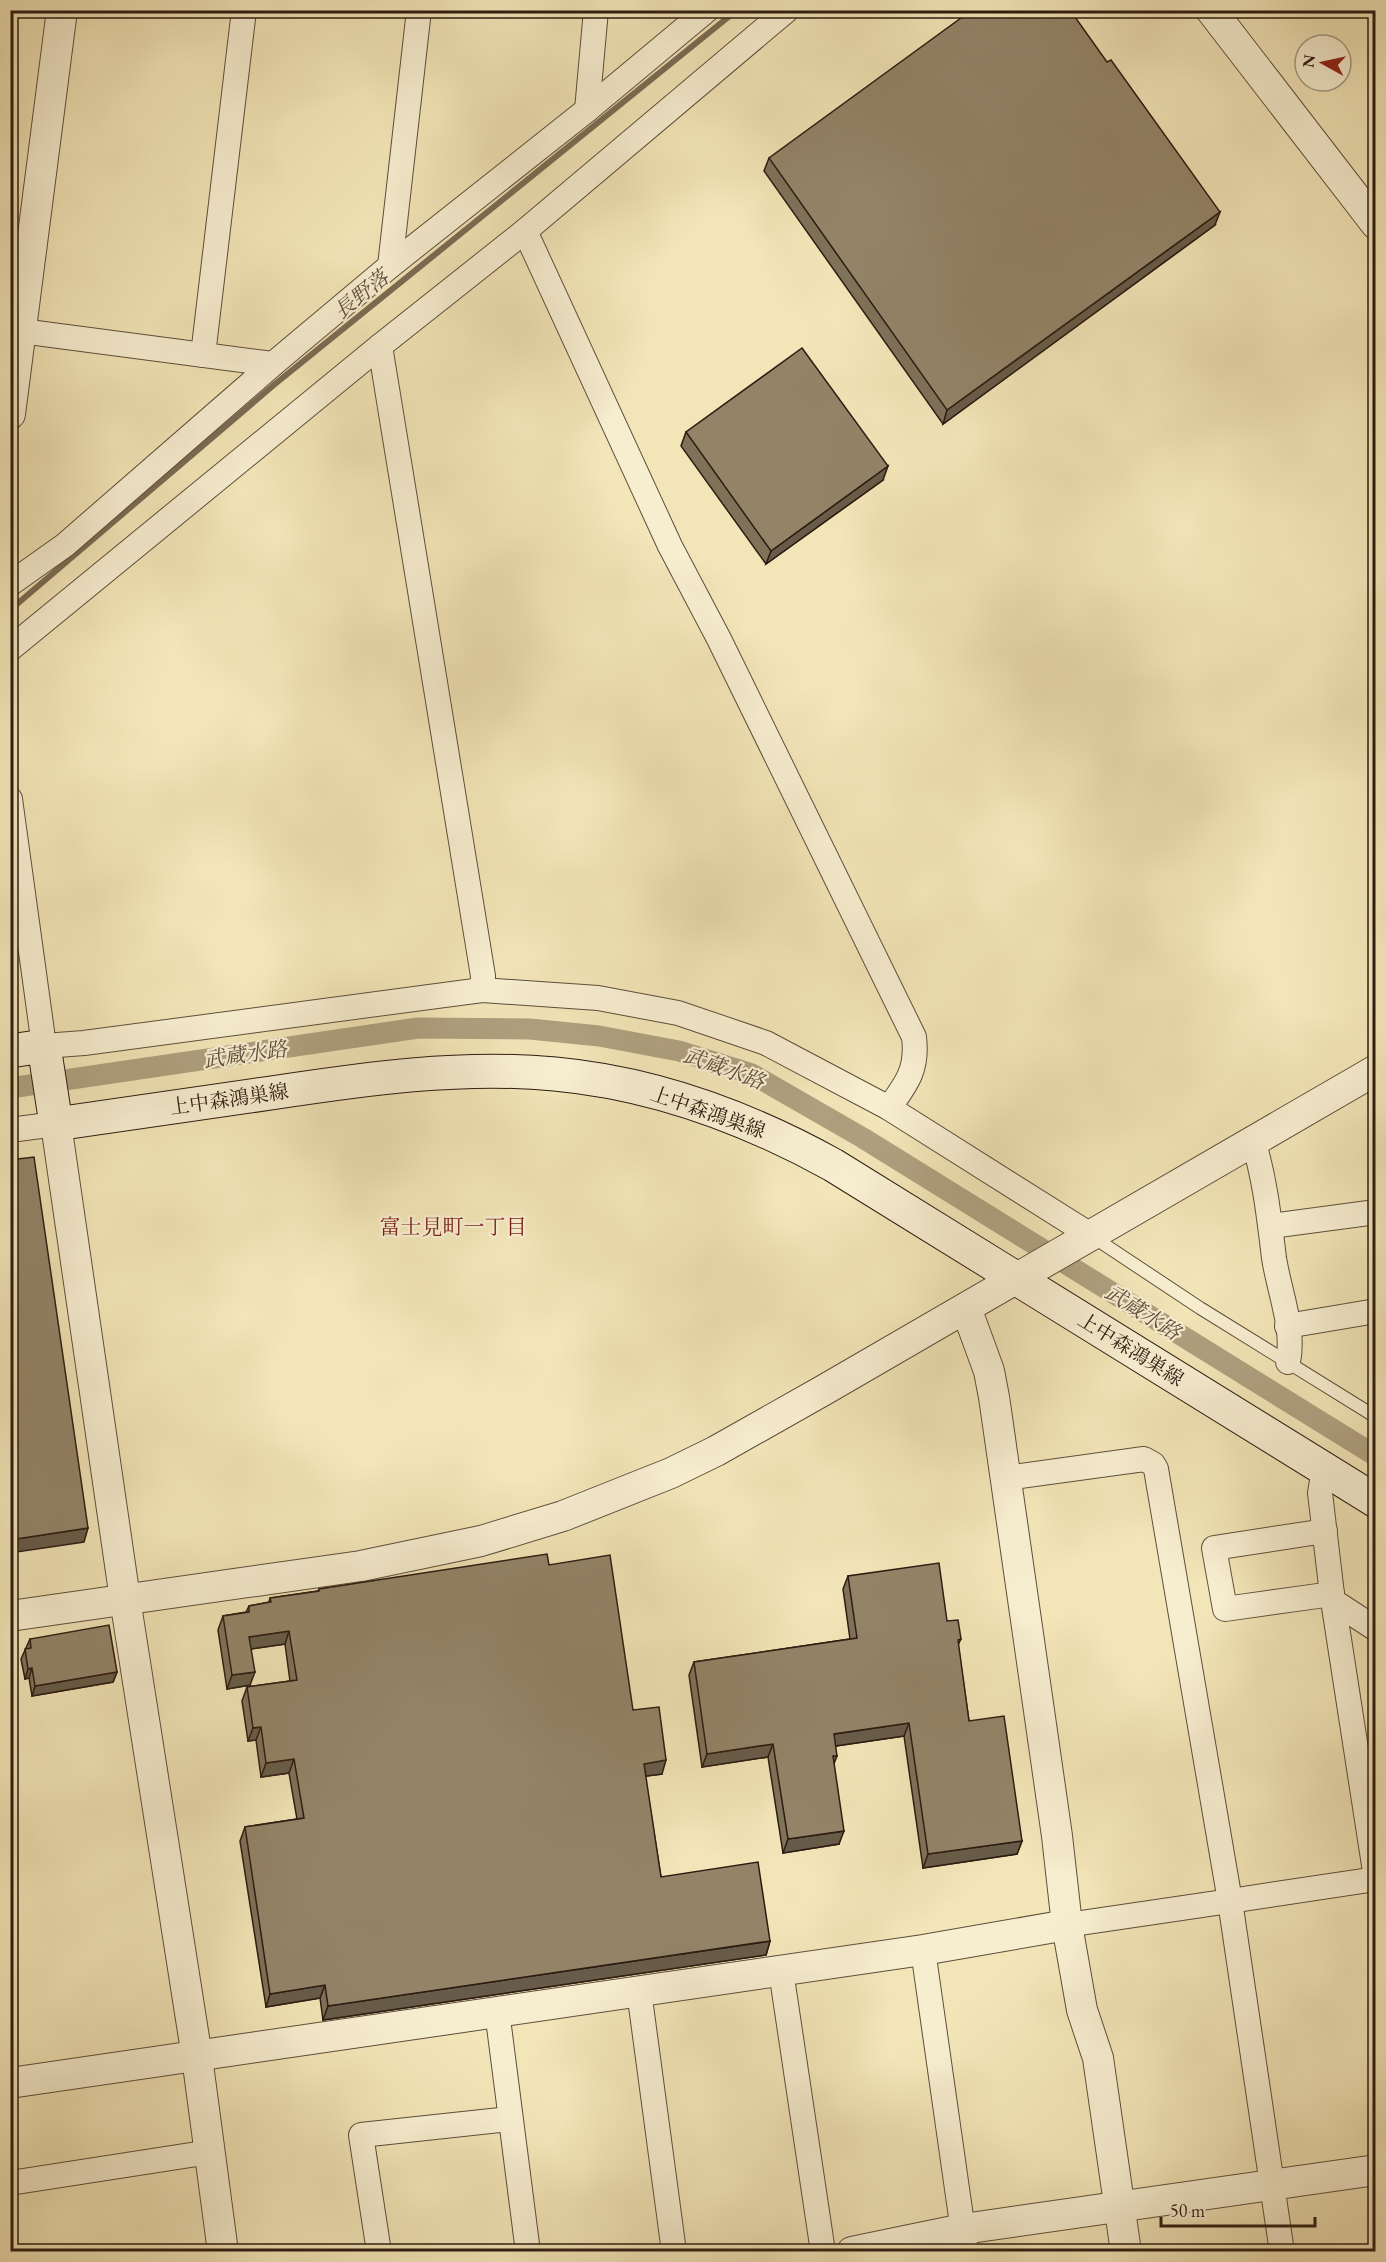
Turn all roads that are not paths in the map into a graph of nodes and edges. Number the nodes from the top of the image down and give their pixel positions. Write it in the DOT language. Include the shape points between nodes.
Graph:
graph roads {
  1 [pos="62,10"];
  2 [pos="244,10"];
  3 [pos="419,10"];
  4 [pos="596,10"];
  5 [pos="706,10"];
  6 [pos="787,10"];
  7 [pos="1211,10"];
  8 [pos="587,110"];
  9 [pos="1376,224"];
  10 [pos="525,231"];
  11 [pos="390,266"];
  12 [pos="16,331"];
  13 [pos="380,346"];
  14 [pos="203,355"];
  15 [pos="273,364"];
  16 [pos="10,414"];
  17 [pos="10,584"];
  18 [pos="10,649"];
  19 [pos="10,799"];
  20 [pos="482,990"];
  21 [pos="10,1051"];
  22 [pos="46,1054"];
  23 [pos="1376,1070"];
  24 [pos="889,1108"];
  25 [pos="55,1115"];
  26 [pos="10,1130"];
  27 [pos="1252,1140"];
  28 [pos="1376,1212"];
  29 [pos="1271,1226"];
  30 [pos="1083,1241"];
  31 [pos="1027,1272"];
  32 [pos="966,1308"];
  33 [pos="1376,1311"];
  34 [pos="1287,1326"];
  35 [pos="1288,1362"];
  36 [pos="1376,1417"];
  37 [pos="1324,1469"];
  38 [pos="1006,1478"];
  39 [pos="1376,1501"];
  40 [pos="1325,1531"];
  41 [pos="1332,1598"];
  42 [pos="125,1599"];
  43 [pos="10,1616"];
  44 [pos="1376,1629"];
  45 [pos="1376,1878"];
  46 [pos="1230,1901"];
  47 [pos="1067,1925"];
  48 [pos="923,1950"];
  49 [pos="781,1971"];
  50 [pos="639,1991"];
  51 [pos="497,2011"];
  52 [pos="197,2057"];
  53 [pos="10,2083"];
  54 [pos="510,2119"];
  55 [pos="210,2152"];
  56 [pos="1376,2170"];
  57 [pos="10,2183"];
  58 [pos="1272,2185"];
  59 [pos="1119,2207"];
  60 [pos="964,2240"];
  61 [pos="223,2252"];
  62 [pos="379,2252"];
  63 [pos="528,2252"];
  64 [pos="674,2252"];
  65 [pos="823,2252"];
  66 [pos="852,2252"];
  67 [pos="1126,2252"];
  68 [pos="1282,2252"];
  1 -- 12 [label="street"];
  2 -- 14 [label="street"];
  3 -- 11 [label="street"];
  4 -- 8 [label="street"];
  5 -- 8 [label="street"];
  6 -- 10 [label="street"];
  7 -- 9 [label="street"];
  8 -- 11 [label="street"];
  10 -- 13 [label="street"];
  10 -- 24 [label="street" via="670,546 914,1038 912,1071"];
  11 -- 15 [label="street"];
  12 -- 14 [label="street"];
  12 -- 16 [label="street"];
  13 -- 18 [label="street"];
  13 -- 20 [label="street" via="481,964"];
  14 -- 15 [label="street"];
  15 -- 17 [label="street" via="65,545"];
  19 -- 22 [label="street"];
  20 -- 22 [label="street" via="96,1041"];
  20 -- 24 [label="street" via="598,998 678,1013 766,1043"];
  21 -- 22 [label="main road"];
  22 -- 25 [label="main road"];
  23 -- 27 [label="street"];
  24 -- 30 [label="street"];
  25 -- 26 [label="street"];
  25 -- 31 [label="main road, 上中森鴻巣線" via="467,1072 528,1072 586,1078 691,1102 788,1141"];
  25 -- 42 [label="street"];
  27 -- 29 [label="street" via="1262,1169"];
  27 -- 30 [label="street"];
  28 -- 29 [label="street"];
  29 -- 34 [label="street"];
  30 -- 31 [label="street"];
  30 -- 35 [label="lane"];
  31 -- 32 [label="street"];
  31 -- 37 [label="main road, 上中森鴻巣線"];
  32 -- 38 [label="street" via="989,1371"];
  32 -- 42 [label="street" via="716,1451 563,1516 481,1542 361,1566"];
  33 -- 34 [label="street"];
  34 -- 35 [label="street" via="1291,1346"];
  35 -- 36 [label="lane"];
  37 -- 39 [label="main road, 上中森鴻巣線"];
  37 -- 40 [label="street" via="1320,1493"];
  38 -- 46 [label="street" via="1144,1459 1153,1464"];
  38 -- 47 [label="street"];
  40 -- 41 [label="street"];
  40 -- 41 [label="street" via="1214,1548 1225,1609"];
  41 -- 44 [label="street"];
  41 -- 45 [label="street"];
  42 -- 43 [label="street"];
  42 -- 52 [label="street"];
  45 -- 46 [label="street"];
  46 -- 47 [label="street"];
  46 -- 58 [label="street"];
  47 -- 48 [label="street"];
  47 -- 59 [label="street" via="1082,2010 1098,2058"];
  48 -- 49 [label="street"];
  48 -- 60 [label="street"];
  49 -- 50 [label="street"];
  49 -- 65 [label="street"];
  50 -- 51 [label="street"];
  50 -- 64 [label="street"];
  51 -- 52 [label="street"];
  51 -- 54 [label="street"];
  52 -- 53 [label="street"];
  52 -- 55 [label="street"];
  54 -- 62 [label="street" via="361,2136"];
  54 -- 63 [label="street"];
  55 -- 57 [label="street"];
  55 -- 61 [label="street"];
  56 -- 58 [label="street"];
  58 -- 59 [label="street"];
  58 -- 68 [label="street"];
  59 -- 60 [label="street"];
  59 -- 67 [label="street"];
  60 -- 66 [label="street"];
}
